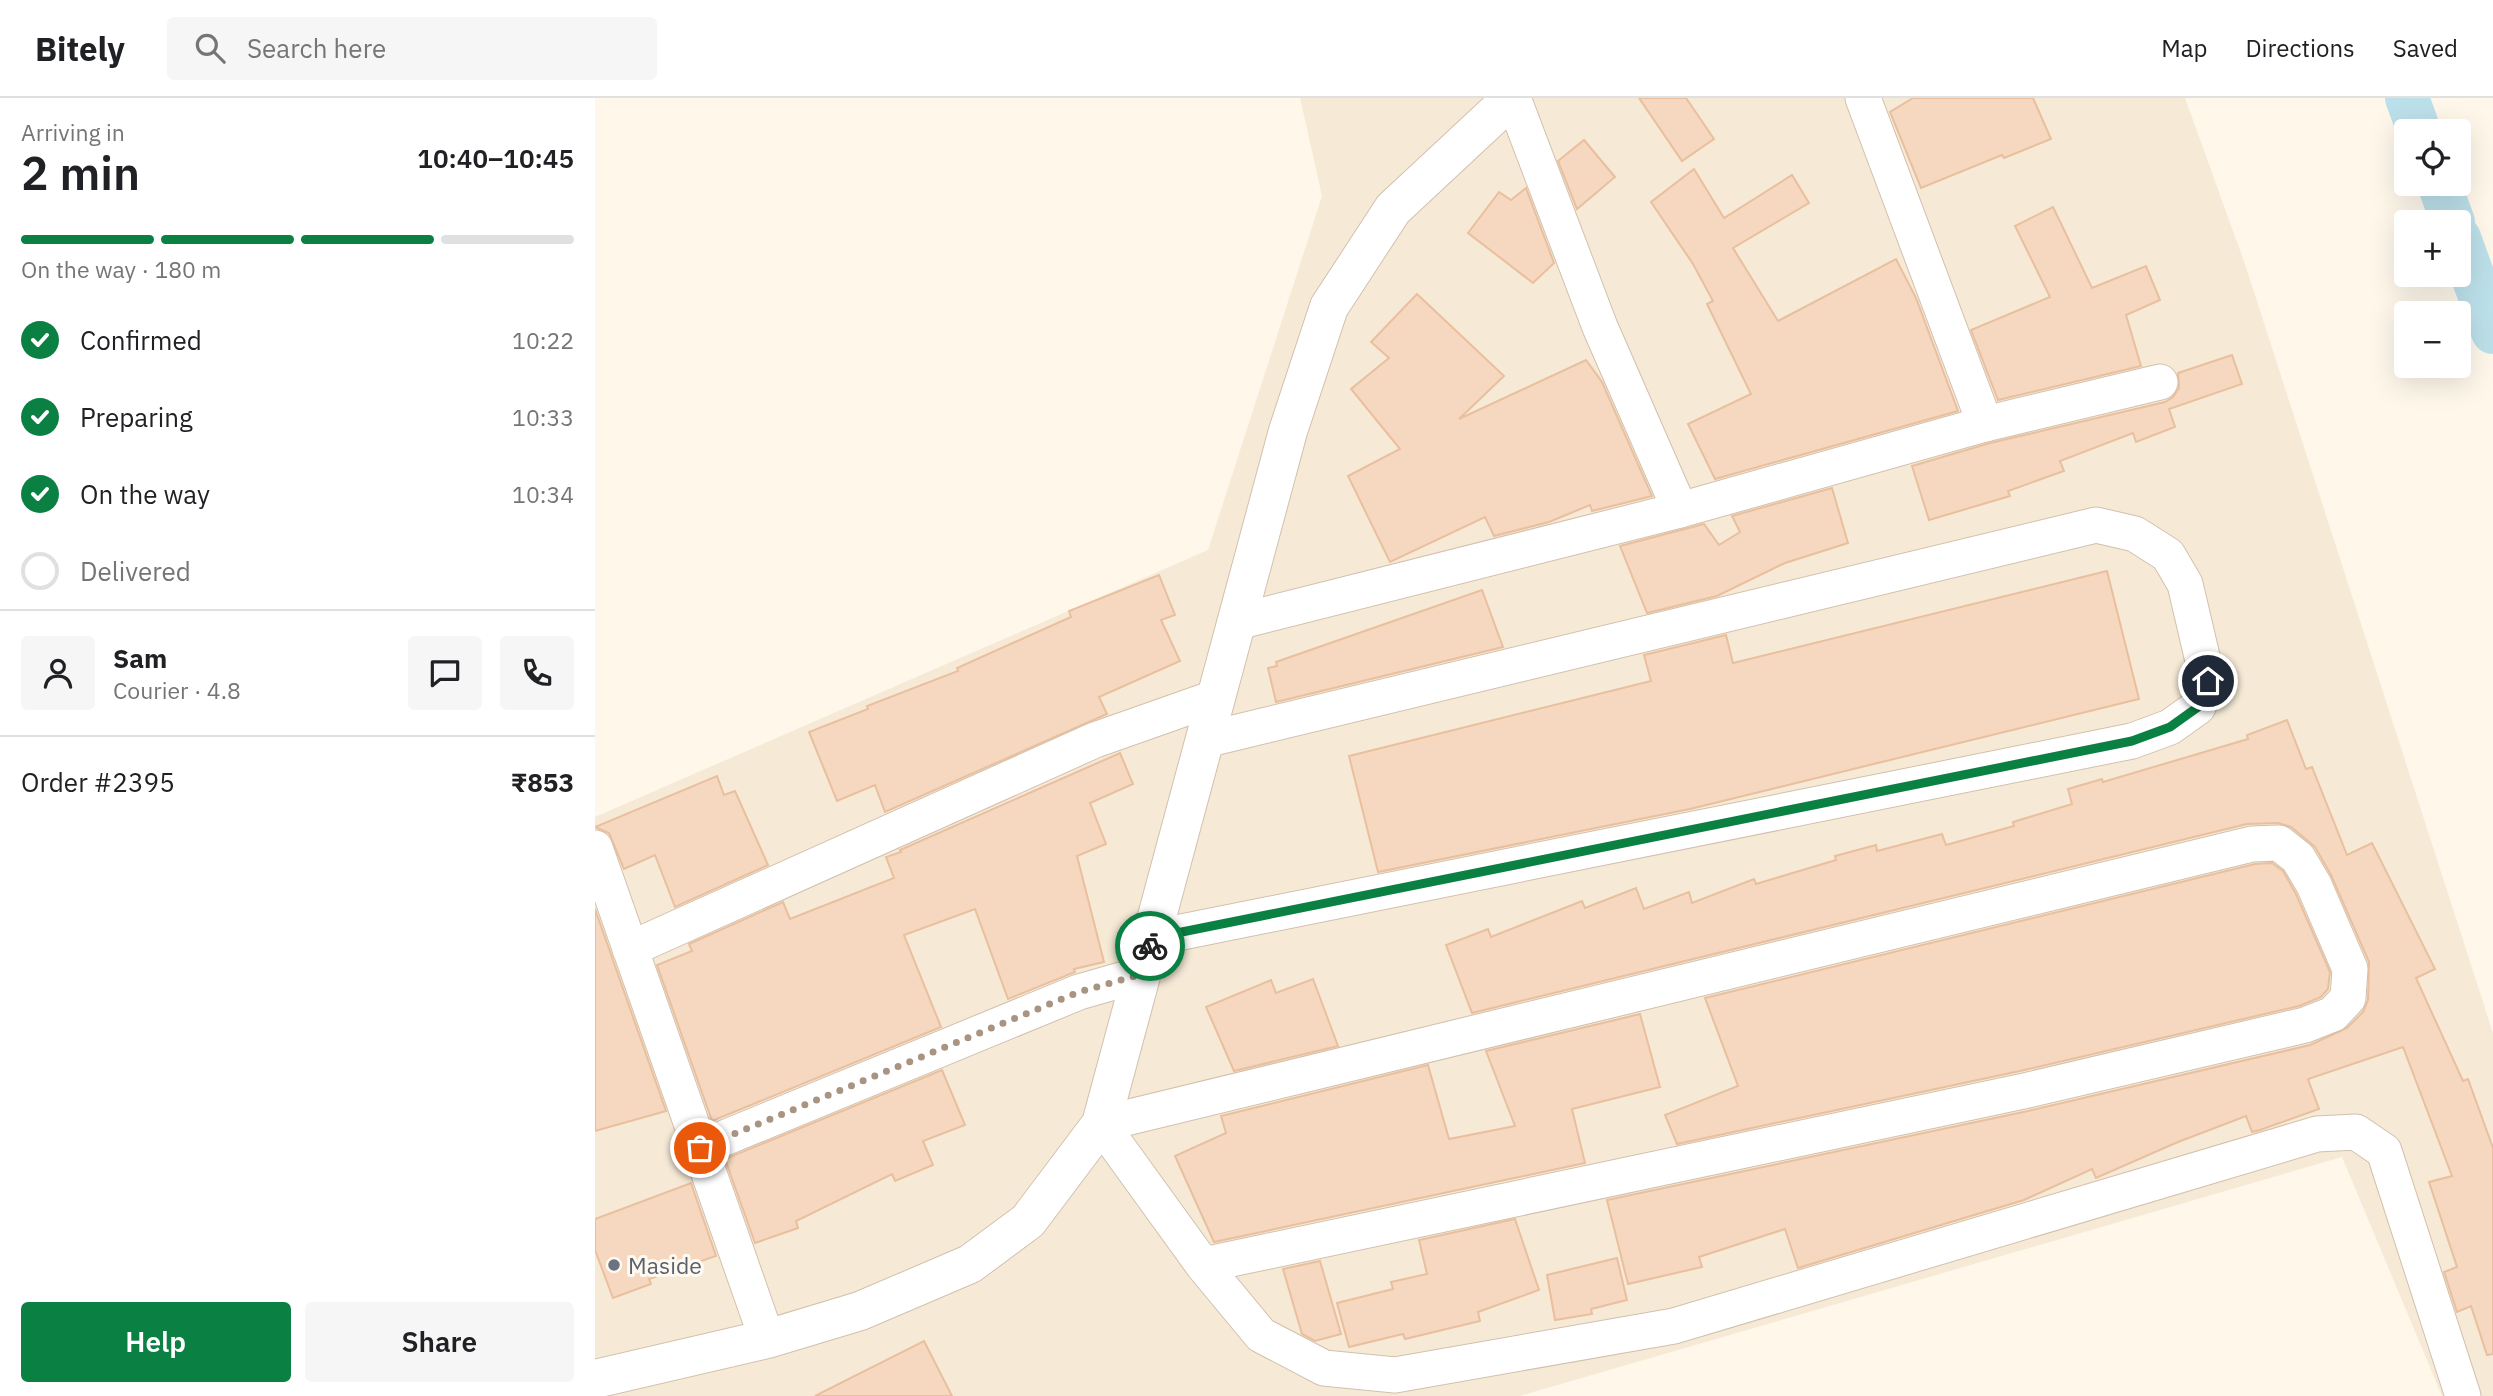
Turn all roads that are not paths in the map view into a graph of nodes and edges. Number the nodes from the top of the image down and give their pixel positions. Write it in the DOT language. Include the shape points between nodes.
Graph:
graph roads {
  1 [pos="1513,98"];
  2 [pos="1863,98"];
  3 [pos="2160,382"];
  4 [pos="1985,425"];
  5 [pos="1680,510"];
  6 [pos="1237,622"];
  7 [pos="1217,697"];
  8 [pos="1205,740"];
  9 [pos="595,848"];
  10 [pos="630,949"];
  11 [pos="1147,956"];
  12 [pos="1101,1124"];
  13 [pos="700,1148"];
  14 [pos="1203,1265"];
  15 [pos="767,1339"];
  16 [pos="595,1378"];
  17 [pos="2463,1396"];
  1 -- 5 [label="street" via="1600,327"];
  1 -- 6 [label="street" via="1393,209 1329,307 1288,431"];
  2 -- 4 [label="street"];
  3 -- 4 [label="street"];
  4 -- 5 [label="street"];
  5 -- 6 [label="street"];
  6 -- 7 [label="street"];
  7 -- 8 [label="street"];
  7 -- 10 [label="street" via="1095,740"];
  8 -- 11 [label="street"];
  8 -- 11 [label="street" via="2097,525 2134,534 2168,555 2185,584 2208,681 2198,707 2170,727 2132,741"];
  9 -- 10 [label="street"];
  10 -- 13 [label="street"];
  11 -- 12 [label="street"];
  11 -- 13 [label="street" via="1079,992"];
  12 -- 14 [label="street"];
  12 -- 14 [label="street" via="2252,845 2279,843 2298,858 2350,969 2348,998 2333,1014 2305,1024 2025,1091"];
  12 -- 15 [label="street" via="1028,1221 970,1264 860,1311"];
  13 -- 15 [label="street"];
  14 -- 17 [label="street" via="1261,1335 1324,1368 1395,1375 1674,1326 2317,1134 2356,1132 2384,1151"];
  15 -- 16 [label="street"];
}
